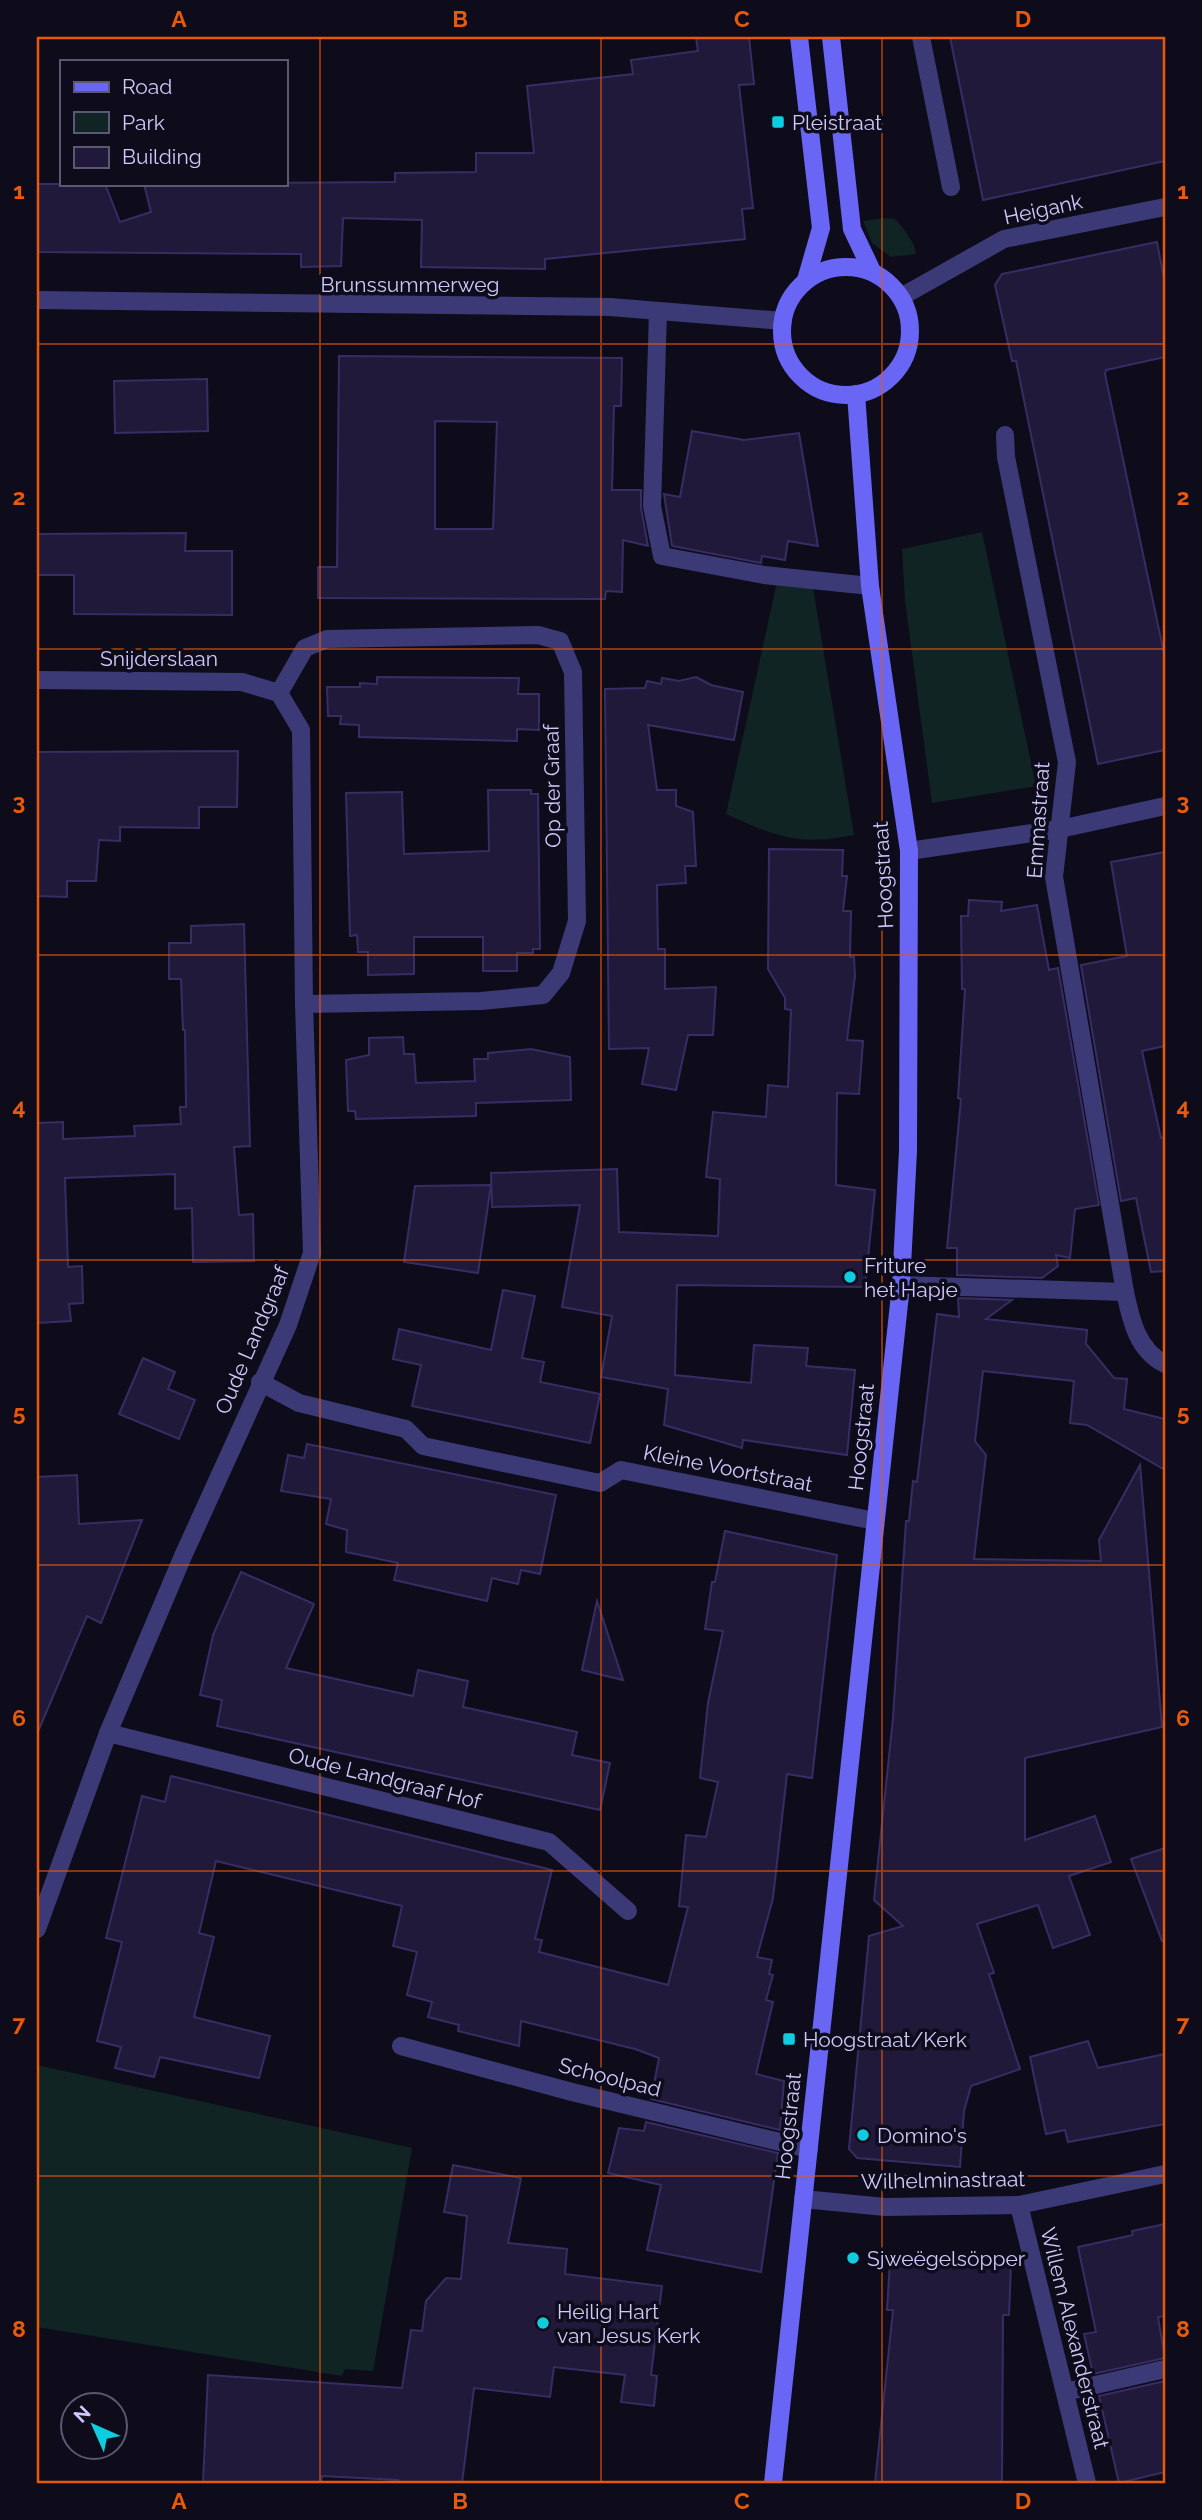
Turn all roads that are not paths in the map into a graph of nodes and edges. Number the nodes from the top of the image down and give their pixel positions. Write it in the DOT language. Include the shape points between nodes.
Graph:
graph roads {
  1 [pos="799,37"];
  2 [pos="831,37"];
  3 [pos="921,37"];
  4 [pos="951,187"];
  5 [pos="1165,207"];
  6 [pos="872,271"];
  7 [pos="806,280"];
  8 [pos="901,297"];
  9 [pos="37,300"];
  10 [pos="657,312"];
  11 [pos="783,321"];
  12 [pos="856,394"];
  13 [pos="1005,435"];
  14 [pos="870,586"];
  15 [pos="37,680"];
  16 [pos="279,693"];
  17 [pos="1165,806"];
  18 [pos="1060,829"];
  19 [pos="909,851"];
  20 [pos="304,1004"];
  21 [pos="901,1285"];
  22 [pos="1125,1292"];
  23 [pos="1165,1364"];
  24 [pos="260,1382"];
  25 [pos="875,1521"];
  26 [pos="108,1733"];
  27 [pos="628,1911"];
  28 [pos="37,1929"];
  29 [pos="401,2046"];
  30 [pos="809,2149"];
  31 [pos="1165,2174"];
  32 [pos="803,2199"];
  33 [pos="1019,2205"];
  34 [pos="1165,2369"];
  35 [pos="1065,2392"];
  36 [pos="773,2483"];
  37 [pos="1087,2483"];
  1 -- 7 [label="main road" via="821,228"];
  2 -- 6 [label="main road" via="852,229"];
  3 -- 4 [label="street"];
  5 -- 8 [label="street, Heigank" via="1004,239"];
  6 -- 7 [label="main road" via="831,268"];
  6 -- 8 [label="main road"];
  7 -- 11 [label="main road" via="791,298"];
  8 -- 12 [label="main road" via="910,330 902,364 882,384"];
  9 -- 10 [label="street, Brunssummerweg" via="610,307"];
  10 -- 11 [label="street, Brunssummerweg"];
  10 -- 14 [label="street" via="652,506 662,556 764,575"];
  11 -- 12 [label="main road" via="786,354 807,382 838,394"];
  12 -- 14 [label="main road, Hoogstraat"];
  13 -- 18 [label="street, Emmastraat" via="1067,762"];
  14 -- 19 [label="main road, Hoogstraat"];
  15 -- 16 [label="street, Snijderslaan" via="242,682"];
  16 -- 20 [label="street, Oude Landgraaf" via="301,730"];
  16 -- 20 [label="street, Op der Graaf" via="305,648 327,639 538,635 560,641 573,671 577,921 561,973 543,995 481,1001"];
  17 -- 18 [label="street"];
  18 -- 19 [label="street"];
  18 -- 22 [label="street, Emmastraat" via="1054,877"];
  19 -- 21 [label="main road, Hoogstraat" via="908,1151"];
  20 -- 24 [label="street, Oude Landgraaf" via="312,1253 288,1325"];
  21 -- 22 [label="street"];
  21 -- 25 [label="main road, Hoogstraat"];
  22 -- 23 [label="street, Emmastraat" via="1132,1323 1144,1347"];
  24 -- 25 [label="street, Kleine Voortstraat" via="299,1403 406,1429 423,1446 600,1483 621,1470"];
  24 -- 26 [label="street, Oude Landgraaf"];
  25 -- 30 [label="main road, Hoogstraat"];
  26 -- 27 [label="street, Oude Landgraaf Hof" via="549,1842"];
  26 -- 28 [label="street, Oude Landgraaf"];
  29 -- 30 [label="street, Schoolpad"];
  30 -- 32 [label="main road, Hoogstraat"];
  31 -- 33 [label="street, Wilhelminastraat"];
  32 -- 33 [label="street, Wilhelminastraat" via="885,2207"];
  32 -- 36 [label="main road, Hoogstraat"];
  33 -- 35 [label="street, Willem Alexanderstraat"];
  34 -- 35 [label="street"];
  35 -- 37 [label="street, Willem Alexanderstraat"];
}
